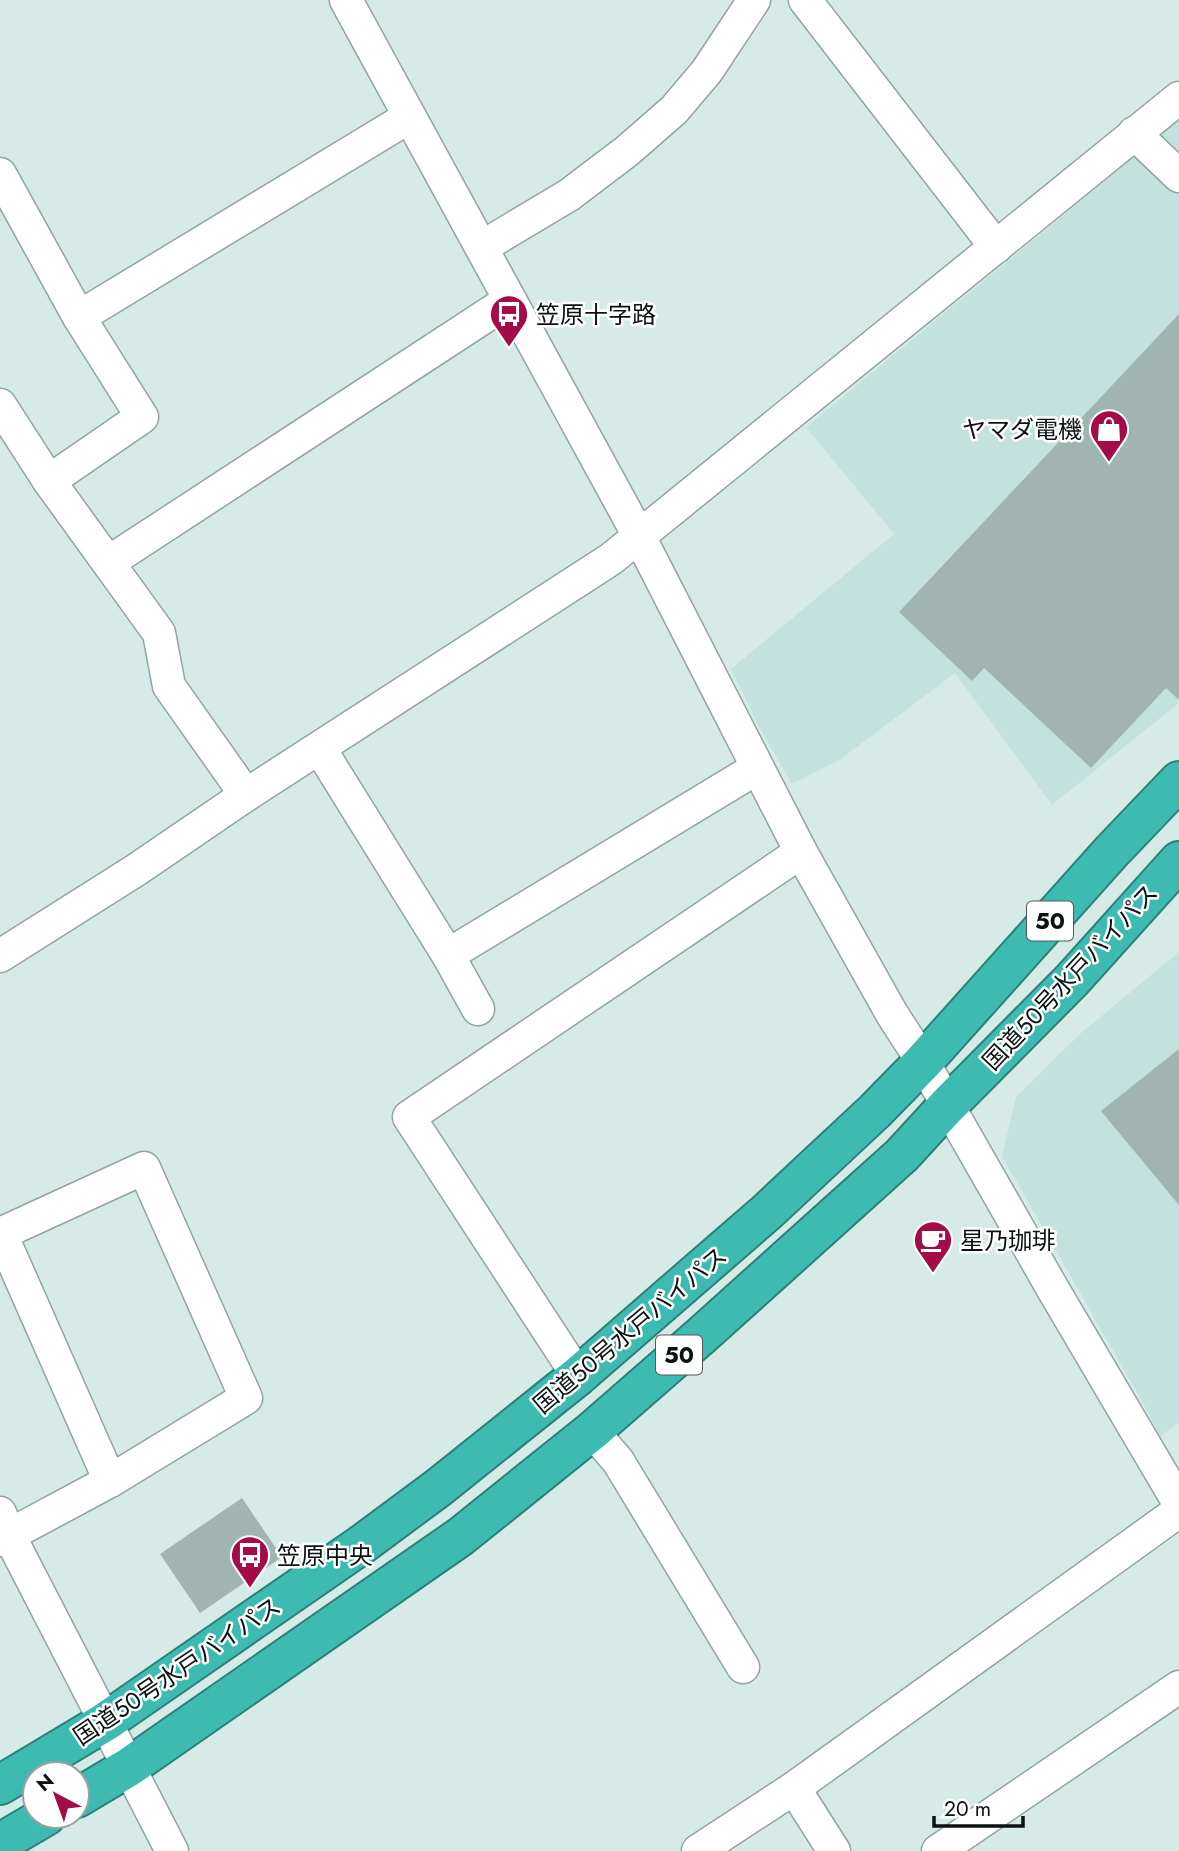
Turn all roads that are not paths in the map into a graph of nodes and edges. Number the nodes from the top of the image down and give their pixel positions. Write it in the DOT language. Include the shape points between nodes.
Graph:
graph roads {
  1 [pos="346,0"];
  2 [pos="754,0"];
  3 [pos="804,0"];
  4 [pos="1179,98"];
  5 [pos="409,117"];
  6 [pos="1134,133"];
  7 [pos="0,174"];
  8 [pos="1179,176"];
  9 [pos="482,247"];
  10 [pos="996,247"];
  11 [pos="510,300"];
  12 [pos="79,317"];
  13 [pos="0,405"];
  14 [pos="49,481"];
  15 [pos="639,536"];
  16 [pos="109,562"];
  17 [pos="320,749"];
  18 [pos="757,768"];
  19 [pos="1179,781"];
  20 [pos="246,796"];
  21 [pos="801,852"];
  22 [pos="1179,862"];
  23 [pos="448,955"];
  24 [pos="0,956"];
  25 [pos="478,1009"];
  26 [pos="923,1062"];
  27 [pos="947,1105"];
  28 [pos="0,1234"];
  29 [pos="578,1376"];
  30 [pos="592,1431"];
  31 [pos="110,1481"];
  32 [pos="1179,1503"];
  33 [pos="1179,1511"];
  34 [pos="3,1529"];
  35 [pos="743,1667"];
  36 [pos="1179,1687"];
  37 [pos="105,1722"];
  38 [pos="129,1768"];
  39 [pos="0,1785"];
  40 [pos="794,1788"];
  41 [pos="91,1790"];
  42 [pos="22,1830"];
  43 [pos="0,1843"];
  44 [pos="172,1851"];
  45 [pos="698,1851"];
  46 [pos="834,1851"];
  47 [pos="938,1851"];
  1 -- 5 [label="street"];
  2 -- 9 [label="street" via="707,71 674,110 569,195"];
  3 -- 10 [label="street"];
  4 -- 6 [label="street"];
  5 -- 9 [label="street"];
  5 -- 12 [label="street"];
  6 -- 8 [label="street"];
  6 -- 10 [label="street"];
  7 -- 12 [label="street"];
  9 -- 11 [label="street"];
  10 -- 15 [label="street"];
  11 -- 15 [label="street"];
  11 -- 16 [label="street"];
  12 -- 14 [label="street" via="142,416"];
  13 -- 14 [label="street"];
  14 -- 16 [label="street"];
  15 -- 17 [label="street" via="611,559"];
  15 -- 18 [label="street"];
  16 -- 20 [label="street" via="159,633 169,686"];
  17 -- 20 [label="street"];
  17 -- 23 [label="street"];
  18 -- 21 [label="street"];
  18 -- 23 [label="street"];
  19 -- 26 [label="highway, 国道50号水戸バイパス / 50"];
  20 -- 24 [label="street"];
  21 -- 26 [label="street"];
  21 -- 29 [label="street" via="409,1117"];
  22 -- 27 [label="highway, 国道50号水戸バイパス / 50" via="1072,980"];
  23 -- 25 [label="street"];
  26 -- 27 [label="street"];
  26 -- 29 [label="highway, 国道50号水戸バイパス / 50" via="768,1211"];
  27 -- 30 [label="highway, 国道50号水戸バイパス / 50" via="902,1155"];
  27 -- 32 [label="street"];
  28 -- 31 [label="street"];
  28 -- 31 [label="street" via="144,1168 184,1257 246,1398"];
  29 -- 37 [label="highway, 国道50号水戸バイパス / 50" via="361,1545"];
  30 -- 35 [label="street" via="618,1461"];
  30 -- 38 [label="highway, 国道50号水戸バイパス / 50" via="460,1537"];
  31 -- 34 [label="street"];
  33 -- 40 [label="street"];
  34 -- 37 [label="street"];
  36 -- 47 [label="street"];
  37 -- 38 [label="street"];
  37 -- 39 [label="highway, 国道50号水戸バイパス / 50"];
  38 -- 41 [label="highway, 国道50号水戸バイパス / 50"];
  38 -- 44 [label="street"];
  40 -- 45 [label="street"];
  40 -- 46 [label="street"];
  42 -- 43 [label="highway"];
}
